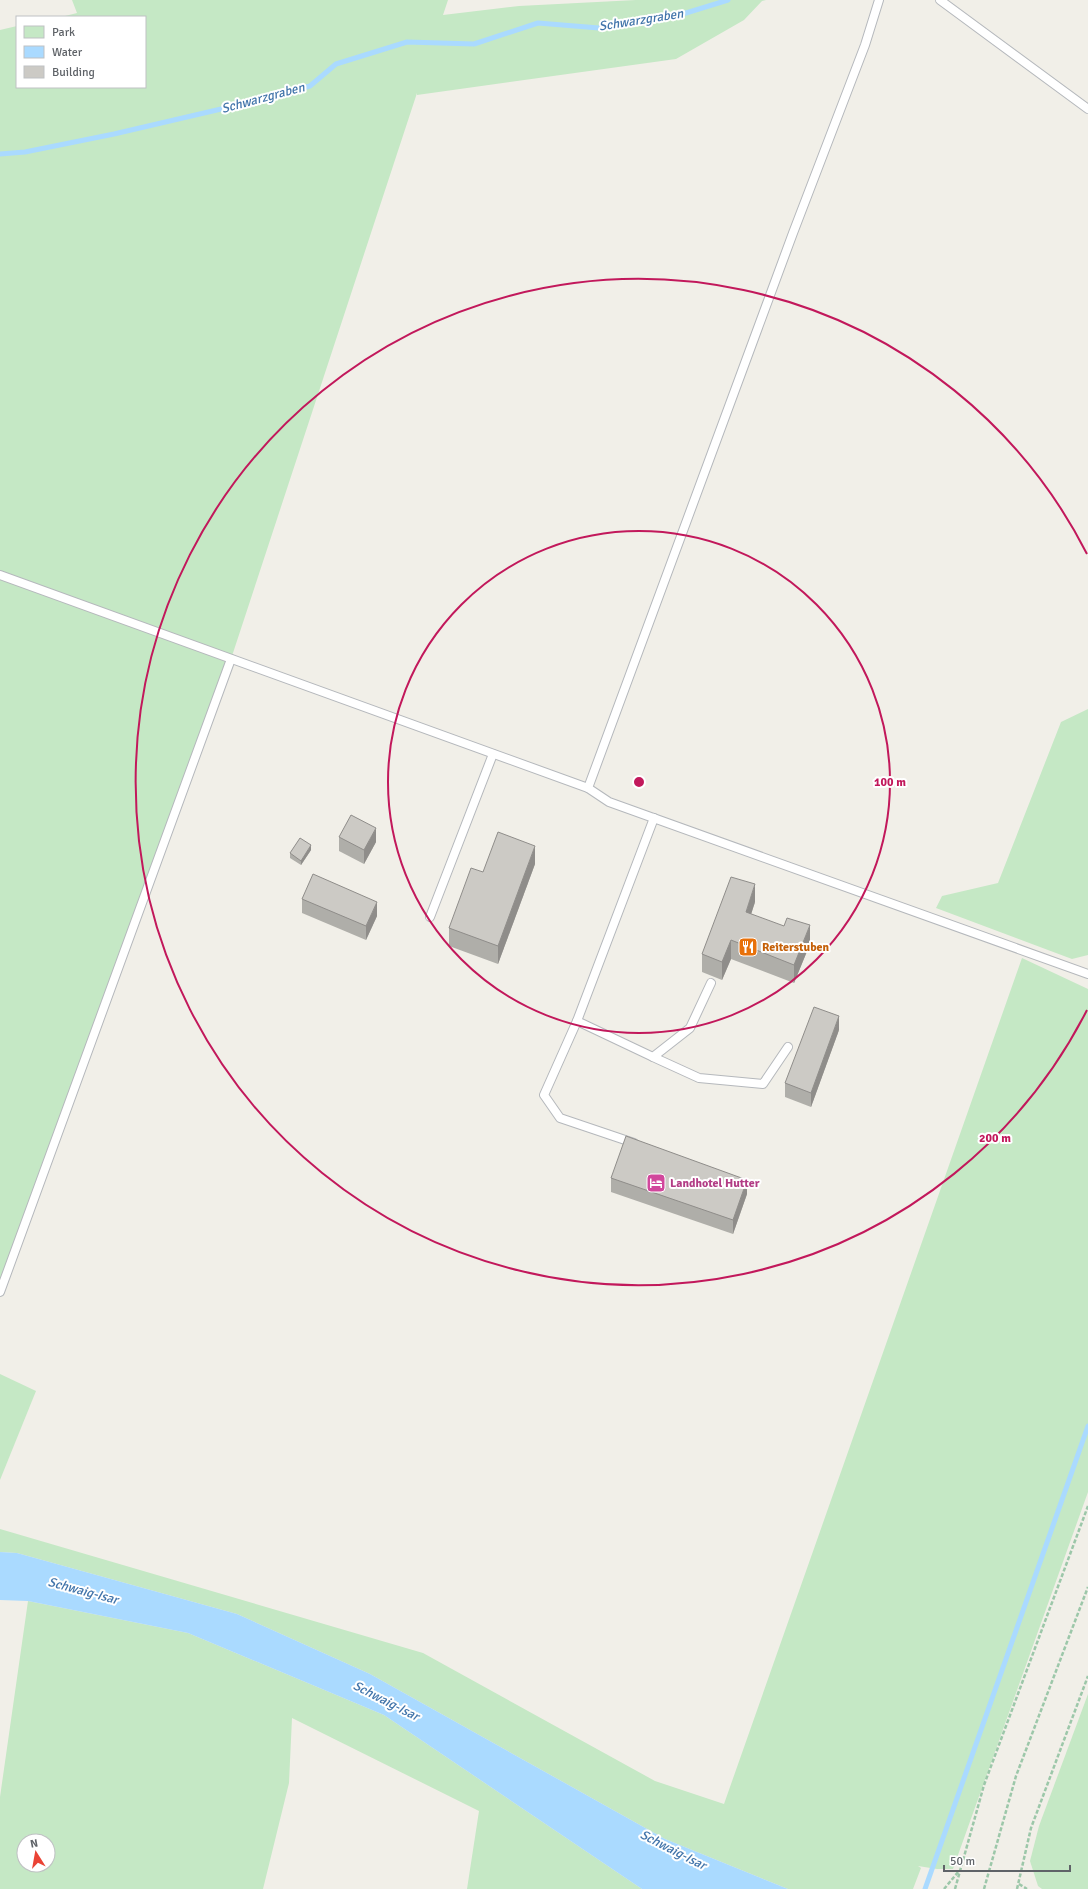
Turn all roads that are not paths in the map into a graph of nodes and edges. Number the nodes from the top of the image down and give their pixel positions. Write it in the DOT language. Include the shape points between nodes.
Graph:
graph roads {
  1 [pos="879,0"];
  2 [pos="940,0"];
  3 [pos="1088,109"];
  4 [pos="0,575"];
  5 [pos="231,659"];
  6 [pos="493,754"];
  7 [pos="588,788"];
  8 [pos="654,818"];
  9 [pos="430,917"];
  10 [pos="1088,974"];
  11 [pos="711,983"];
  12 [pos="577,1021"];
  13 [pos="788,1047"];
  14 [pos="653,1057"];
  15 [pos="640,1145"];
  16 [pos="0,1292"];
  1 -- 7 [label="lane" via="865,45"];
  2 -- 3 [label="lane"];
  4 -- 5 [label="lane"];
  5 -- 6 [label="lane"];
  5 -- 16 [label="lane"];
  6 -- 7 [label="lane"];
  6 -- 9 [label="lane"];
  7 -- 8 [label="lane" via="610,802"];
  8 -- 10 [label="lane"];
  8 -- 12 [label="lane"];
  11 -- 14 [label="lane" via="690,1028"];
  12 -- 14 [label="lane"];
  12 -- 15 [label="lane" via="544,1095 560,1118"];
  13 -- 14 [label="lane" via="763,1084 700,1078"];
}
